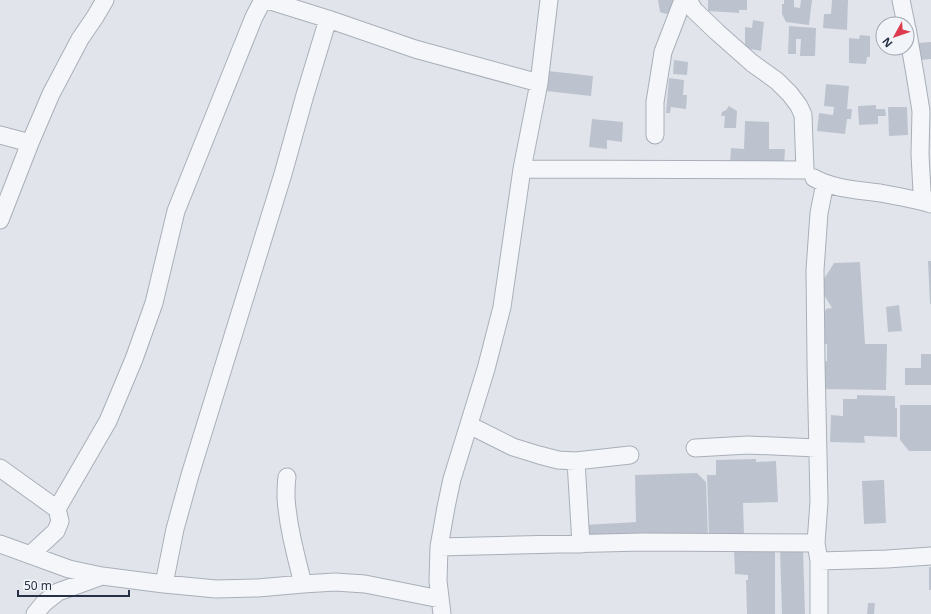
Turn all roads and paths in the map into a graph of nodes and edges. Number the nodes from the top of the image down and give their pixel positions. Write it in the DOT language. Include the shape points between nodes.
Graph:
graph roads {
  1 [pos="105,0"];
  2 [pos="263,0"];
  3 [pos="268,0"];
  4 [pos="549,0"];
  5 [pos="682,0"];
  6 [pos="688,0"];
  7 [pos="901,0"];
  8 [pos="904,16"];
  9 [pos="328,19"];
  10 [pos="912,56"];
  11 [pos="539,83"];
  12 [pos="0,135"];
  13 [pos="655,135"];
  14 [pos="30,143"];
  15 [pos="522,169"];
  16 [pos="805,170"];
  17 [pos="825,183"];
  18 [pos="928,203"];
  19 [pos="0,220"];
  20 [pos="469,425"];
  21 [pos="695,448"];
  22 [pos="817,448"];
  23 [pos="630,455"];
  24 [pos="576,461"];
  25 [pos="0,468"];
  26 [pos="287,477"];
  27 [pos="57,510"];
  28 [pos="816,543"];
  29 [pos="0,544"];
  30 [pos="581,544"];
  31 [pos="439,547"];
  32 [pos="30,555"];
  33 [pos="931,556"];
  34 [pos="818,561"];
  35 [pos="102,576"];
  36 [pos="164,584"];
  37 [pos="303,584"];
  38 [pos="441,606"];
  39 [pos="35,614"];
  40 [pos="819,614"];
  1 -- 14 [label="street" via="80,39 51,94"];
  2 -- 27 [label="street" via="176,211 154,303 134,359 108,421"];
  3 -- 9 [label="street"];
  4 -- 11 [label="street"];
  5 -- 13 [label="street" via="663,52 654,102"];
  6 -- 16 [label="street" via="694,10 717,32 752,63 777,80 799,106 803,115"];
  7 -- 8 [label="street"];
  9 -- 11 [label="street" via="415,49"];
  9 -- 36 [label="street" via="190,475 175,529"];
  10 -- 18 [label="street" via="921,111 922,192"];
  11 -- 15 [label="street"];
  12 -- 14 [label="street"];
  14 -- 19 [label="street"];
  15 -- 16 [label="street"];
  15 -- 20 [label="street" via="502,306"];
  16 -- 17 [label="street"];
  17 -- 18 [label="street"];
  17 -- 22 [label="street" via="819,213 815,270"];
  20 -- 24 [label="street" via="512,447 558,460"];
  20 -- 31 [label="street" via="452,479"];
  21 -- 22 [label="street" via="748,445"];
  22 -- 28 [label="street" via="819,502"];
  23 -- 24 [label="street"];
  24 -- 30 [label="street"];
  25 -- 27 [label="street"];
  26 -- 37 [label="street" via="286,498"];
  27 -- 32 [label="street" via="60,521 56,531"];
  28 -- 30 [label="street"];
  28 -- 34 [label="street"];
  29 -- 32 [label="street"];
  30 -- 31 [label="street"];
  31 -- 38 [label="street" via="438,581"];
  32 -- 35 [label="street" via="69,569"];
  33 -- 34 [label="street"];
  34 -- 40 [label="street"];
  35 -- 36 [label="street"];
  35 -- 39 [label="street" via="58,592"];
  36 -- 37 [label="street" via="258,588"];
  37 -- 38 [label="street" via="365,584"];
}
